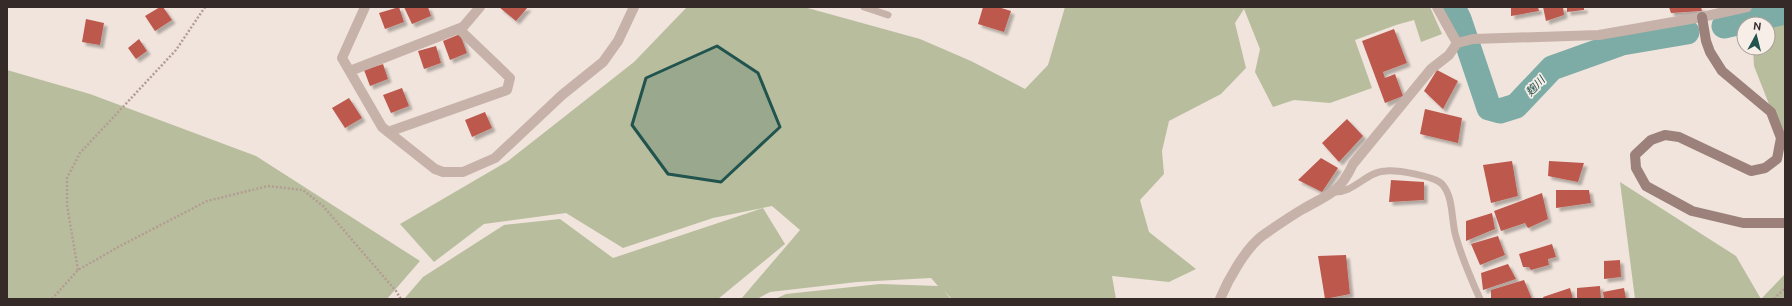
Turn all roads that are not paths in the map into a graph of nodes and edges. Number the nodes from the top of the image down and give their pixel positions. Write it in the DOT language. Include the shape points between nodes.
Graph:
graph roads {
  1 [pos="365,7"];
  2 [pos="480,7"];
  3 [pos="634,7"];
  4 [pos="864,7"];
  5 [pos="1437,7"];
  6 [pos="1747,7"];
  7 [pos="888,14"];
  8 [pos="1702,17"];
  9 [pos="459,29"];
  10 [pos="1458,43"];
  11 [pos="350,71"];
  12 [pos="388,132"];
  13 [pos="1334,192"];
  14 [pos="1785,224"];
  15 [pos="1220,299"];
  16 [pos="1480,299"];
  1 -- 11 [label="street" via="342,58"];
  2 -- 9 [label="street"];
  3 -- 12 [label="street" via="618,41 603,62 562,95 494,158 463,172 443,172"];
  4 -- 7 [label="lane"];
  5 -- 10 [label="street"];
  6 -- 8 [label="street"];
  8 -- 10 [label="street" via="1599,35 1473,39"];
  8 -- 14 [label="street" via="1710,52 1722,71 1771,112 1781,138 1777,159 1765,168 1751,171 1679,137 1665,135 1651,140 1635,155 1636,168 1646,186 1692,211 1743,223"];
  9 -- 11 [label="street"];
  9 -- 12 [label="street" via="510,78 507,90"];
  10 -- 13 [label="street" via="1449,55 1431,69 1353,164 1346,180"];
  11 -- 12 [label="street" via="382,127"];
  13 -- 15 [label="street" via="1302,209 1261,237 1250,249"];
  13 -- 16 [label="lane" via="1343,192 1378,172 1387,170 1427,177 1442,184 1448,196 1455,235"];
}
